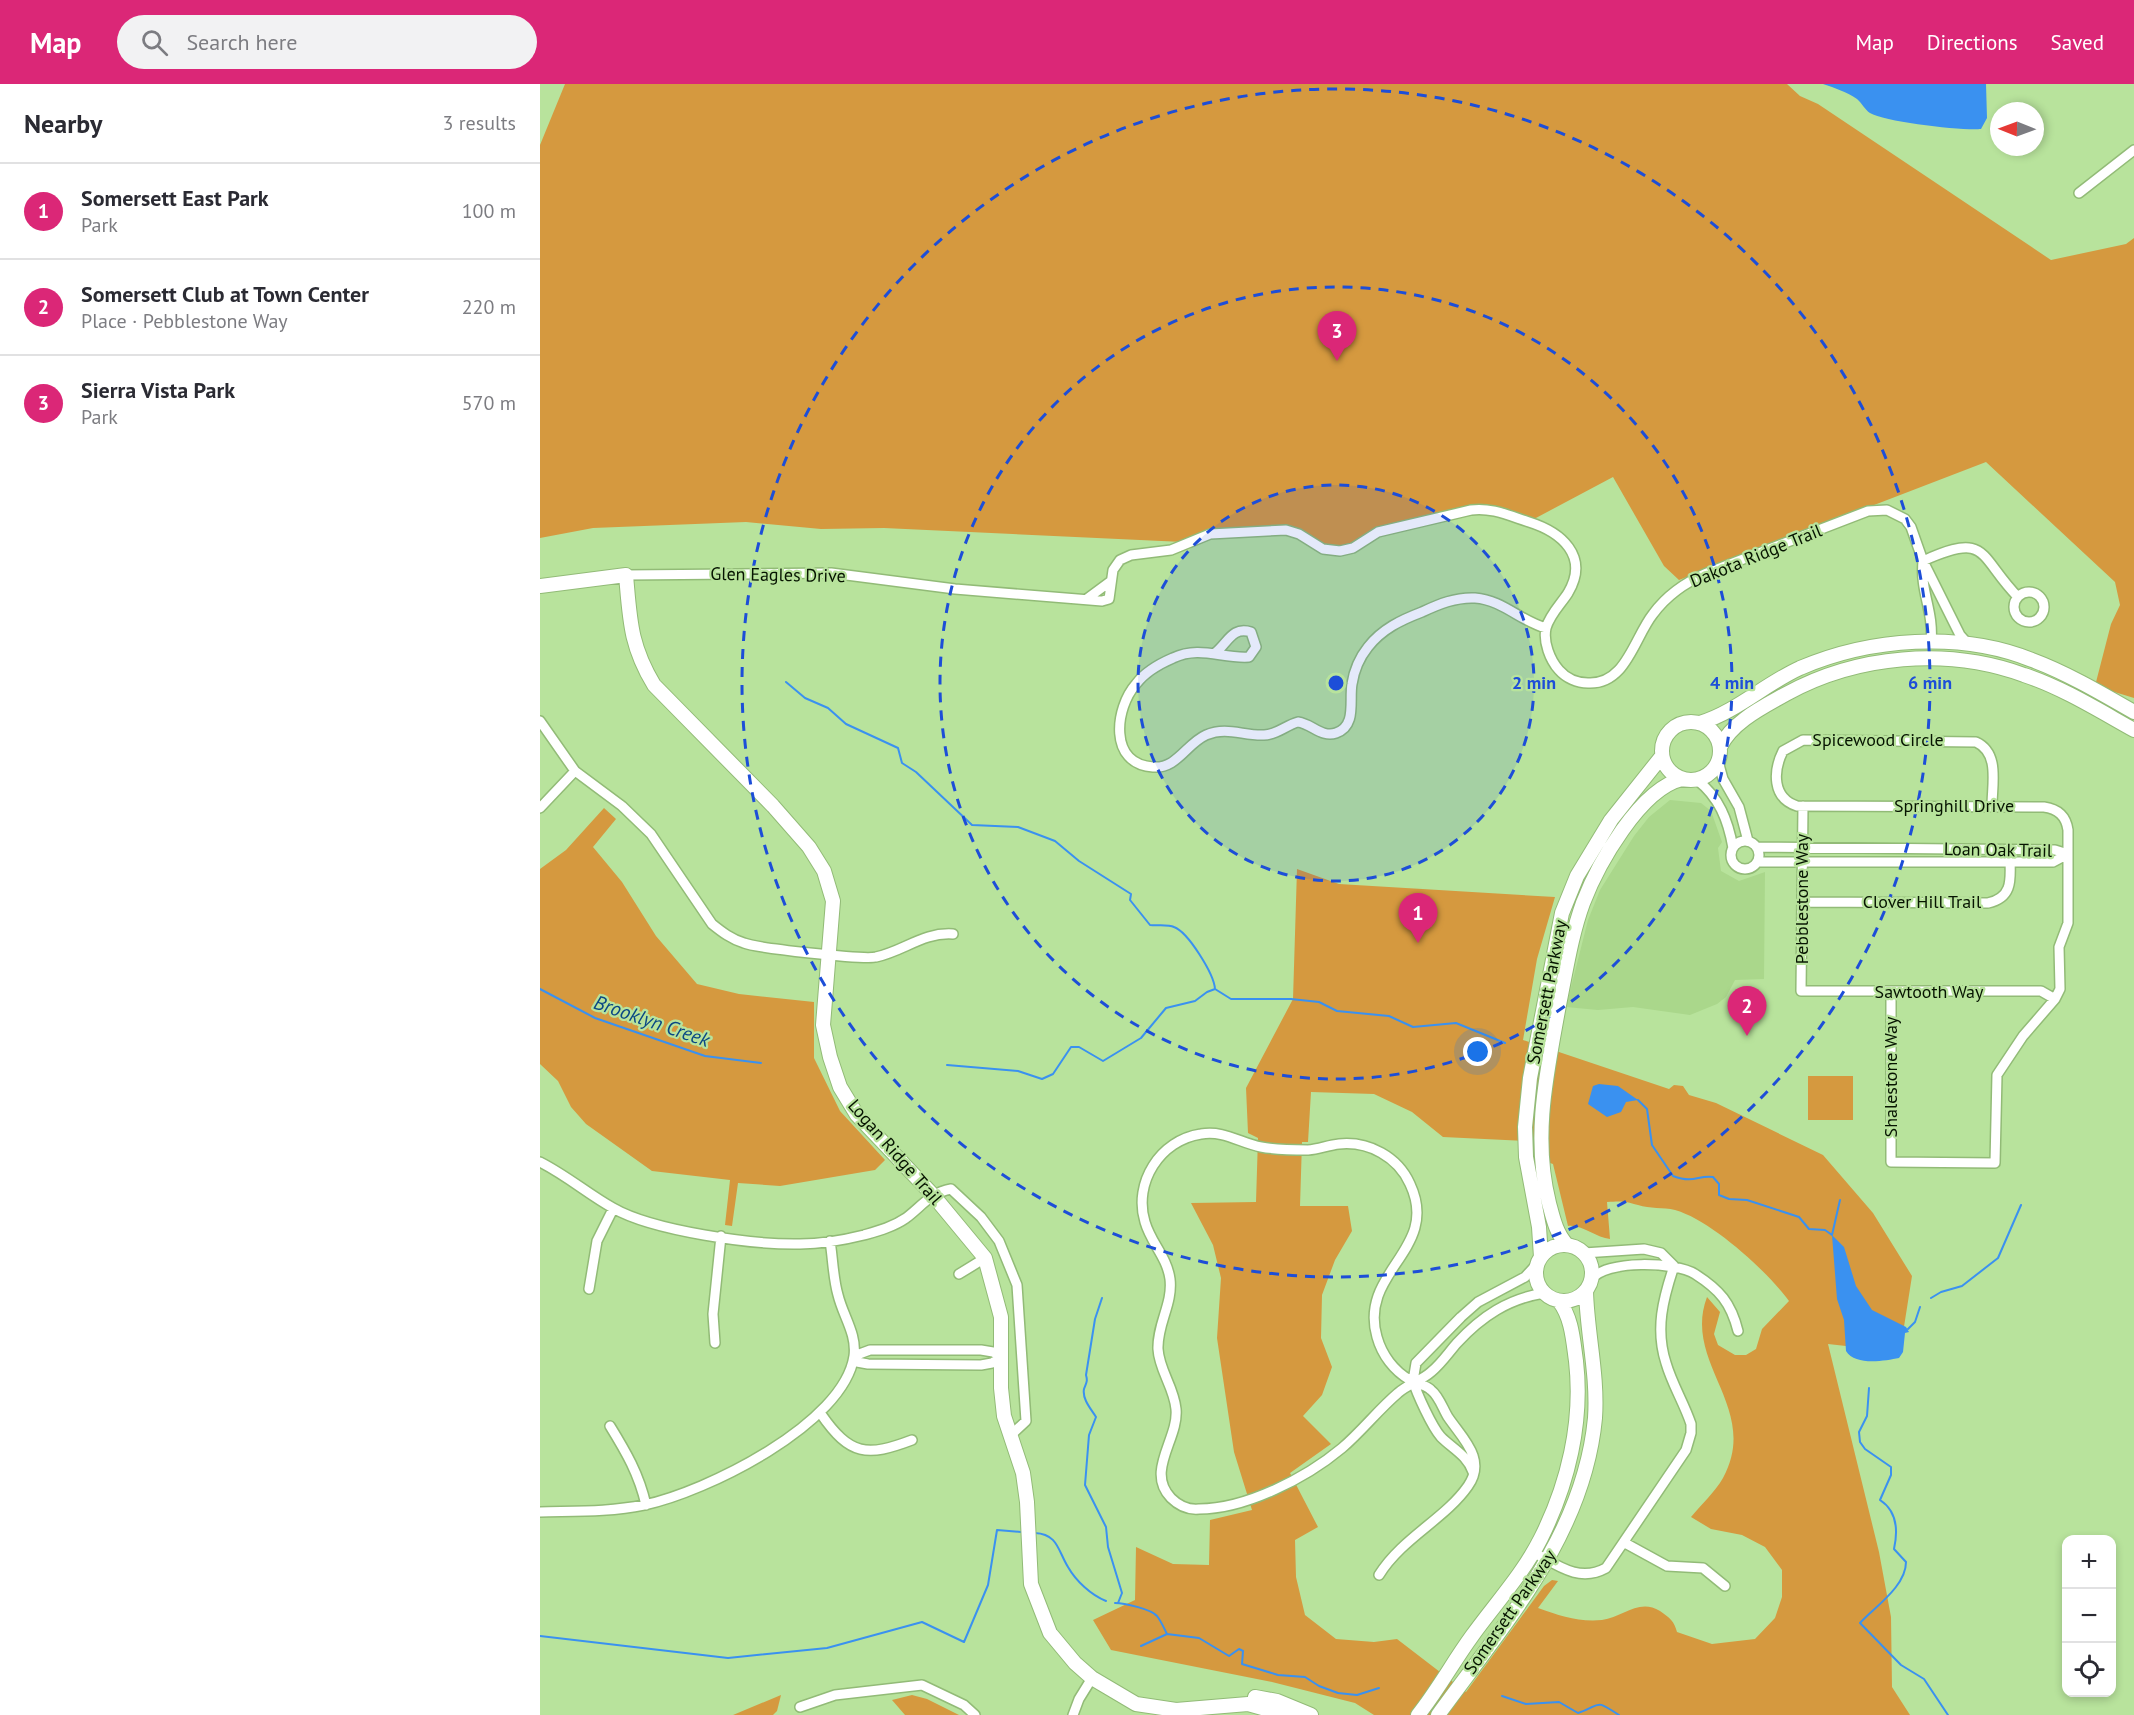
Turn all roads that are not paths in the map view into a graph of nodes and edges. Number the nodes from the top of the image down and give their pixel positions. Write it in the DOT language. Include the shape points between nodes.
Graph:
graph roads {
  1 [pos="2134,150"];
  2 [pos="2079,193"];
  3 [pos="1923,561"];
  4 [pos="626,575"];
  5 [pos="1111,581"];
  6 [pos="540,586"];
  7 [pos="2018,597"];
  8 [pos="1088,598"];
  9 [pos="1546,628"];
  10 [pos="1931,643"];
  11 [pos="1968,644"];
  12 [pos="1215,653"];
  13 [pos="2134,711"];
  14 [pos="540,721"];
  15 [pos="1700,723"];
  16 [pos="2134,730"];
  17 [pos="1719,747"];
  18 [pos="1662,756"];
  19 [pos="1718,761"];
  20 [pos="575,771"];
  21 [pos="1682,779"];
  22 [pos="1697,780"];
  23 [pos="1803,806"];
  24 [pos="1992,806"];
  25 [pos="540,807"];
  26 [pos="1753,844"];
  27 [pos="1802,847"];
  28 [pos="1733,848"];
  29 [pos="2068,854"];
  30 [pos="1802,861"];
  31 [pos="1757,862"];
  32 [pos="2010,862"];
  33 [pos="1803,902"];
  34 [pos="953,934"];
  35 [pos="828,953"];
  36 [pos="1801,991"];
  37 [pos="1891,992"];
  38 [pos="2055,999"];
  39 [pos="540,1162"];
  40 [pos="932,1194"];
  41 [pos="613,1209"];
  42 [pos="721,1236"];
  43 [pos="830,1241"];
  44 [pos="1567,1245"];
  45 [pos="1584,1253"];
  46 [pos="985,1258"];
  47 [pos="1539,1260"];
  48 [pos="1674,1266"];
  49 [pos="959,1274"];
  50 [pos="1589,1286"];
  51 [pos="589,1289"];
  52 [pos="1544,1293"];
  53 [pos="1559,1301"];
  54 [pos="1738,1331"];
  55 [pos="715,1343"];
  56 [pos="854,1356"];
  57 [pos="1001,1357"];
  58 [pos="1413,1381"];
  59 [pos="821,1414"];
  60 [pos="610,1426"];
  61 [pos="1011,1435"];
  62 [pos="912,1440"];
  63 [pos="1474,1474"];
  64 [pos="646,1505"];
  65 [pos="540,1512"];
  66 [pos="1625,1543"];
  67 [pos="1533,1552"];
  68 [pos="1548,1560"];
  69 [pos="1379,1575"];
  70 [pos="1725,1586"];
  71 [pos="1092,1677"];
  72 [pos="1106,1686"];
  73 [pos="800,1707"];
  74 [pos="975,1715"];
  75 [pos="1073,1715"];
  76 [pos="1287,1715"];
  77 [pos="1311,1715"];
  78 [pos="1418,1715"];
  79 [pos="1438,1715"];
  1 -- 2 [label="street"];
  3 -- 7 [label="street" via="1956,547 1974,549 1992,563 2000,579"];
  3 -- 9 [label="street, Dakota Ridge Trail" via="1905,519 1887,510 1868,511 1686,584 1652,614 1619,670 1596,683 1576,681 1559,670 1547,646"];
  3 -- 10 [label="street, Dakota Ridge Trail" via="1924,594 1933,621"];
  3 -- 11 [label="street, Dakota Ridge Trail"];
  4 -- 6 [label="main road, Glen Eagles Drive"];
  4 -- 8 [label="street, Glen Eagles Drive" via="831,573 955,589"];
  4 -- 35 [label="main road, Logan Ridge Trail" via="631,635 640,662 654,685 773,806 824,871 833,902"];
  5 -- 8 [label="street"];
  5 -- 8 [label="street" via="1109,598"];
  5 -- 9 [label="street" via="1116,565 1125,557 1171,550 1210,534 1286,530 1323,549 1340,551 1353,548 1378,532 1485,509 1549,528 1570,549 1575,565 1573,582"];
  9 -- 12 [label="street" via="1488,600 1446,602 1390,627 1368,647 1352,682 1349,722 1340,732 1323,733 1298,722 1265,735 1225,730 1196,741 1168,765 1152,767 1137,762 1124,749 1119,731 1122,707 1135,684 1154,667 1180,654"];
  10 -- 11 [label="main road"];
  10 -- 15 [label="main road" via="1860,649 1822,659 1771,684 1723,715"];
  11 -- 13 [label="main road" via="2031,659"];
  14 -- 20 [label="street"];
  15 -- 17 [label="main road" via="1713,732"];
  15 -- 18 [label="main road" via="1690,722 1672,729"];
  16 -- 17 [label="main road" via="2058,689 2002,668 1973,662 1905,660 1865,664 1824,676 1744,720"];
  17 -- 19 [label="main road"];
  18 -- 21 [label="main road" via="1669,770"];
  18 -- 47 [label="main road, Somersett Parkway" via="1611,820 1578,876 1562,913 1530,1078 1525,1127 1526,1157 1539,1227"];
  19 -- 22 [label="main road" via="1710,773"];
  19 -- 26 [label="street"];
  20 -- 25 [label="street"];
  20 -- 35 [label="street" via="622,806 651,834 712,924 724,934 746,944"];
  21 -- 22 [label="main road"];
  21 -- 44 [label="main road, Somersett Parkway" via="1668,782 1658,790 1616,841 1588,893 1574,933 1540,1125 1545,1189 1554,1224"];
  22 -- 28 [label="street" via="1716,797"];
  23 -- 24 [label="street, Springhill Drive"];
  23 -- 24 [label="street, Spicewood Circle" via="1790,804 1778,792 1776,771 1783,751 1803,740 1976,742 1984,746 1993,761"];
  23 -- 27 [label="street, Pebblestone Way"];
  24 -- 29 [label="street, Springhill Drive" via="2058,811 2067,824"];
  26 -- 27 [label="street, Loan Oak Trail"];
  26 -- 28 [label="street" via="1738,843"];
  26 -- 31 [label="street" via="1759,854"];
  27 -- 29 [label="street, Loan Oak Trail" via="2055,850"];
  27 -- 30 [label="street, Pebblestone Way"];
  28 -- 31 [label="street" via="1732,860 1738,867 1747,869"];
  29 -- 32 [label="street, Loan Oak Trail" via="2053,862"];
  29 -- 38 [label="street" via="2068,923 2059,947 2060,989"];
  30 -- 31 [label="street, Loan Oak Trail"];
  30 -- 32 [label="street, Loan Oak Trail"];
  30 -- 33 [label="street, Pebblestone Way"];
  32 -- 33 [label="street, Clover Hill Trail" via="2008,890 1988,903"];
  33 -- 36 [label="street, Pebblestone Way"];
  34 -- 35 [label="street" via="924,936 872,958"];
  35 -- 40 [label="main road, Logan Ridge Trail" via="823,1025 840,1087 857,1115"];
  36 -- 37 [label="street, Sawtooth Way"];
  37 -- 38 [label="street, Sawtooth Way" via="2041,991"];
  37 -- 38 [label="street, Shalestone Way" via="1891,1162 1995,1163 1997,1075"];
  39 -- 41 [label="street"];
  40 -- 43 [label="street" via="905,1218 884,1229"];
  40 -- 46 [label="main road, Logan Ridge Trail"];
  40 -- 61 [label="street" via="951,1189 981,1217 999,1241 1017,1285 1026,1421"];
  41 -- 42 [label="street" via="655,1225"];
  41 -- 51 [label="street" via="597,1241"];
  42 -- 43 [label="street" via="800,1244"];
  42 -- 55 [label="street" via="712,1314"];
  43 -- 56 [label="street" via="838,1296 854,1339"];
  44 -- 45 [label="main road"];
  44 -- 47 [label="main road" via="1552,1247"];
  45 -- 48 [label="street" via="1644,1250 1660,1253"];
  45 -- 50 [label="main road" via="1591,1266"];
  46 -- 49 [label="street"];
  46 -- 57 [label="main road, Logan Ridge Trail" via="1001,1317"];
  47 -- 52 [label="main road" via="1537,1279"];
  47 -- 58 [label="street" via="1525,1277 1487,1296 1461,1317 1416,1363"];
  48 -- 50 [label="street" via="1618,1266 1600,1270"];
  48 -- 54 [label="street" via="1695,1274 1723,1298 1732,1309"];
  48 -- 66 [label="street" via="1662,1304 1660,1333 1666,1364 1691,1424 1690,1442"];
  50 -- 53 [label="main road" via="1574,1299"];
  50 -- 68 [label="main road, Somersett Parkway" via="1595,1418 1580,1490"];
  52 -- 53 [label="main road"];
  52 -- 58 [label="street" via="1501,1306 1468,1333 1429,1375"];
  53 -- 67 [label="main road, Somersett Parkway" via="1567,1312 1573,1337 1578,1375 1577,1417 1560,1494"];
  56 -- 57 [label="street" via="870,1350 981,1350"];
  56 -- 57 [label="street" via="857,1362 868,1365 981,1365"];
  56 -- 59 [label="street" via="847,1379"];
  57 -- 61 [label="main road, Logan Ridge Trail" via="1005,1416"];
  58 -- 58 [label="street" via="1342,1448 1297,1479 1268,1492 1200,1510 1180,1505 1166,1493 1160,1468 1174,1433 1176,1414 1158,1353 1170,1286 1166,1264 1143,1215 1142,1192 1165,1150 1201,1134 1224,1134 1268,1148 1365,1146 1394,1161 1409,1182 1416,1205 1415,1230 1405,1252 1382,1282 1374,1313 1382,1350 1396,1370"];
  58 -- 63 [label="street" via="1440,1435 1467,1458"];
  58 -- 63 [label="street" via="1431,1390 1467,1441 1475,1457"];
  59 -- 62 [label="street" via="844,1441 860,1450 882,1452"];
  59 -- 64 [label="street" via="743,1466"];
  60 -- 64 [label="street" via="632,1462"];
  61 -- 71 [label="main road, Logan Ridge Trail" via="1024,1483 1029,1566 1036,1602 1061,1648"];
  63 -- 69 [label="street" via="1466,1489 1389,1560"];
  64 -- 65 [label="street"];
  66 -- 68 [label="street" via="1606,1568 1589,1575 1572,1573"];
  66 -- 70 [label="street" via="1658,1563 1703,1568"];
  67 -- 68 [label="street"];
  67 -- 78 [label="main road, Somersett Parkway"];
  68 -- 79 [label="main road, Somersett Parkway"];
  71 -- 72 [label="main road, Logan Ridge Trail"];
  71 -- 75 [label="street"];
  72 -- 76 [label="main road, Logan Ridge Trail" via="1136,1704 1157,1709 1248,1704"];
  72 -- 77 [label="main road, Logan Ridge Trail" via="1157,1700 1253,1696"];
  73 -- 74 [label="street" via="835,1695 922,1685 964,1704"];
}
